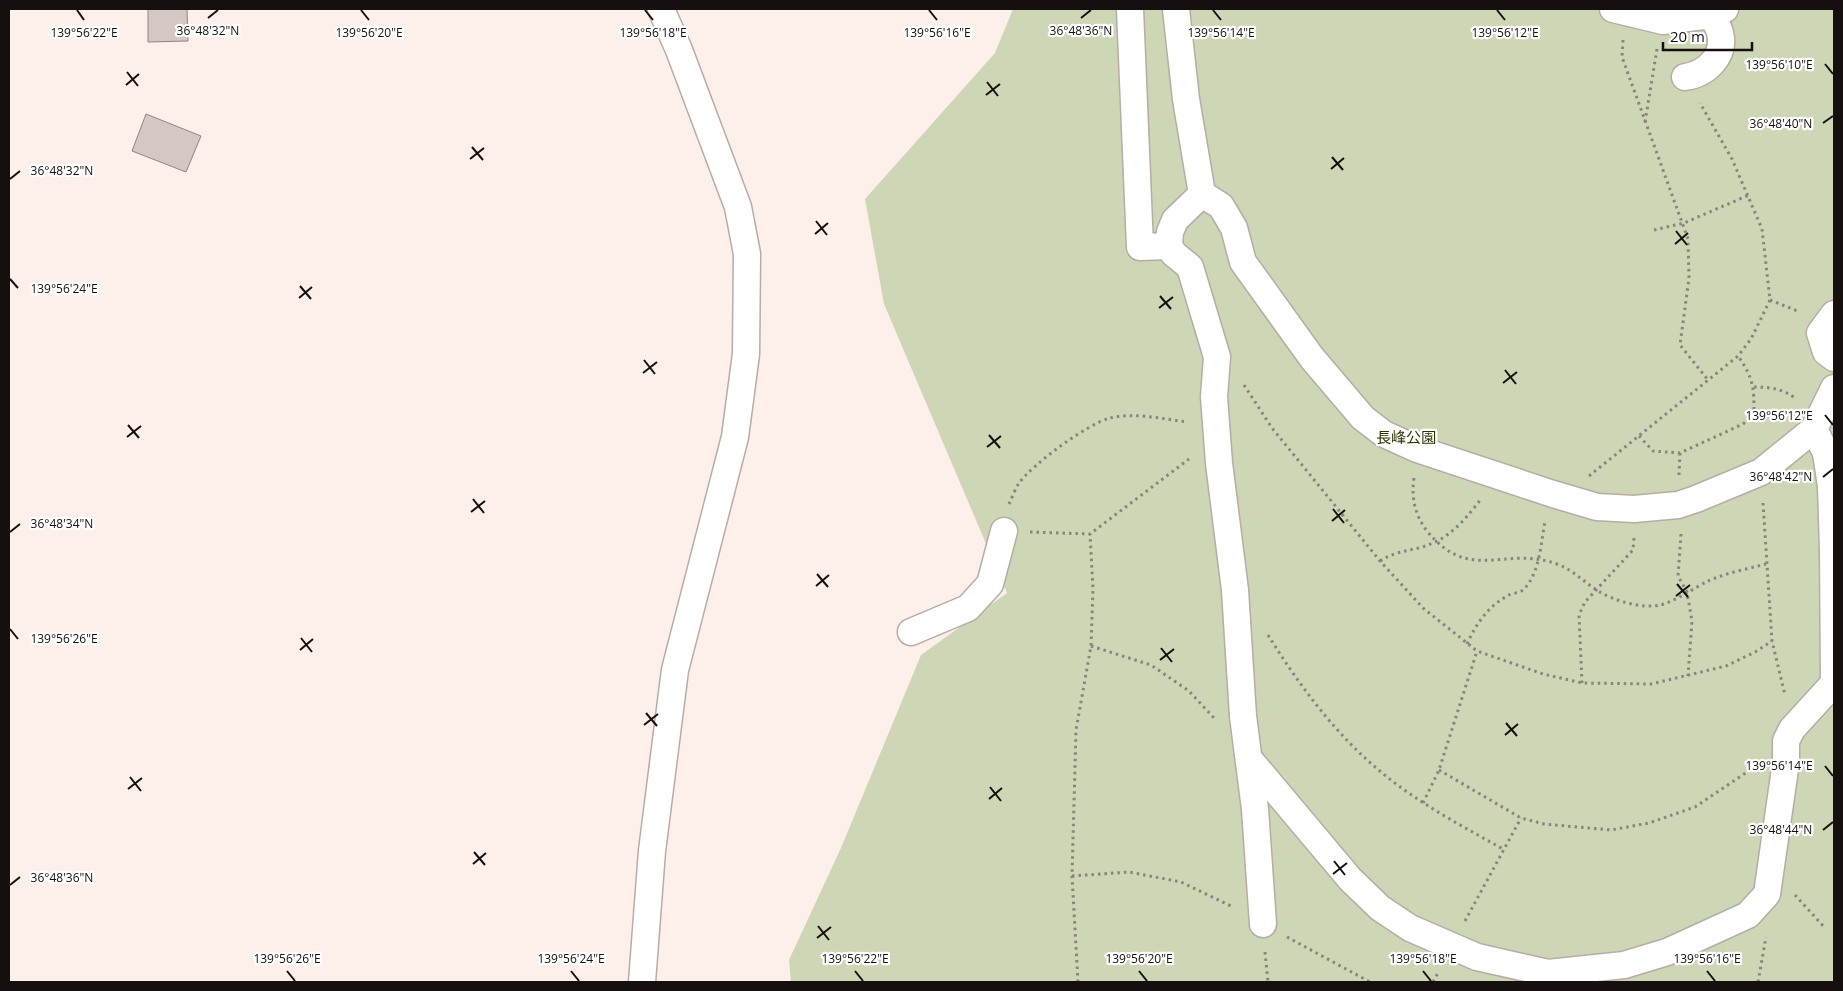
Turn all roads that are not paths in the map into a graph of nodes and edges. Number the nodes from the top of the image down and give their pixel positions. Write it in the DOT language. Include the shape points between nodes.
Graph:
graph roads {
  1 [pos="661,9"];
  2 [pos="1130,9"];
  3 [pos="1176,9"];
  4 [pos="1620,11"];
  5 [pos="1718,12"];
  6 [pos="1685,77"];
  7 [pos="1202,194"];
  8 [pos="1169,246"];
  9 [pos="1834,314"];
  10 [pos="1834,358"];
  11 [pos="1834,388"];
  12 [pos="1816,423"];
  13 [pos="1004,531"];
  14 [pos="911,632"];
  15 [pos="1250,760"];
  16 [pos="1263,924"];
  17 [pos="642,982"];
  1 -- 17 [label="street" via="738,207 747,254 746,354 735,437 675,670 652,851"];
  2 -- 8 [label="street" via="1140,247"];
  3 -- 7 [label="street" via="1186,99"];
  4 -- 5 [label="street" via="1677,20"];
  5 -- 6 [label="street" via="1719,52 1710,67 1698,75"];
  7 -- 8 [label="street" via="1175,220"];
  7 -- 12 [label="street" via="1221,206 1229,217 1243,262 1312,358 1363,418 1384,434 1417,449 1597,507 1634,510 1678,505 1761,472"];
  8 -- 15 [label="street" via="1190,268 1217,357 1214,397 1235,590 1242,716"];
  9 -- 10 [label="street" via="1820,333 1826,352"];
  11 -- 12 [label="street"];
  12 -- 15 [label="street" via="1826,453 1831,486 1834,683 1789,735 1767,894 1748,915 1667,952 1624,965 1548,973 1477,957 1410,928 1380,908 1350,879"];
  13 -- 14 [label="street" via="990,584 968,608"];
  15 -- 16 [label="street"];
}
